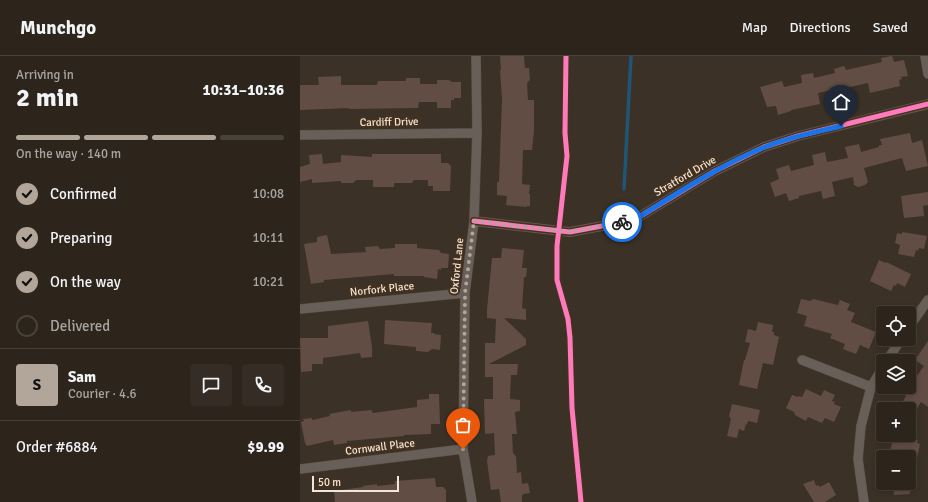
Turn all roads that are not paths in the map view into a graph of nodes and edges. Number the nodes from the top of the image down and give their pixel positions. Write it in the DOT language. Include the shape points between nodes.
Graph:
graph roads {
  1 [pos="476,56"];
  2 [pos="925,56"];
  3 [pos="928,74"];
  4 [pos="928,104"];
  5 [pos="477,133"];
  6 [pos="300,135"];
  7 [pos="474,221"];
  8 [pos="465,293"];
  9 [pos="928,300"];
  10 [pos="300,309"];
  11 [pos="916,317"];
  12 [pos="802,360"];
  13 [pos="876,379"];
  14 [pos="871,387"];
  15 [pos="463,449"];
  16 [pos="300,469"];
  17 [pos="472,502"];
  18 [pos="864,502"];
  1 -- 5 [label="street, Oxford Lane"];
  2 -- 3 [label="street"];
  4 -- 7 [label="street, Stratford Drive" via="798,136 764,147 715,171 634,220 570,232"];
  5 -- 6 [label="street, Cardiff Drive"];
  5 -- 7 [label="street, Oxford Lane"];
  7 -- 8 [label="street, Oxford Lane"];
  8 -- 10 [label="street, Norfork Place"];
  8 -- 15 [label="street, Oxford Lane"];
  9 -- 11 [label="street"];
  12 -- 14 [label="street"];
  13 -- 14 [label="street"];
  14 -- 18 [label="street" via="861,426 858,459"];
  15 -- 16 [label="street, Cornwall Place"];
  15 -- 17 [label="street, Oxford Lane"];
}
